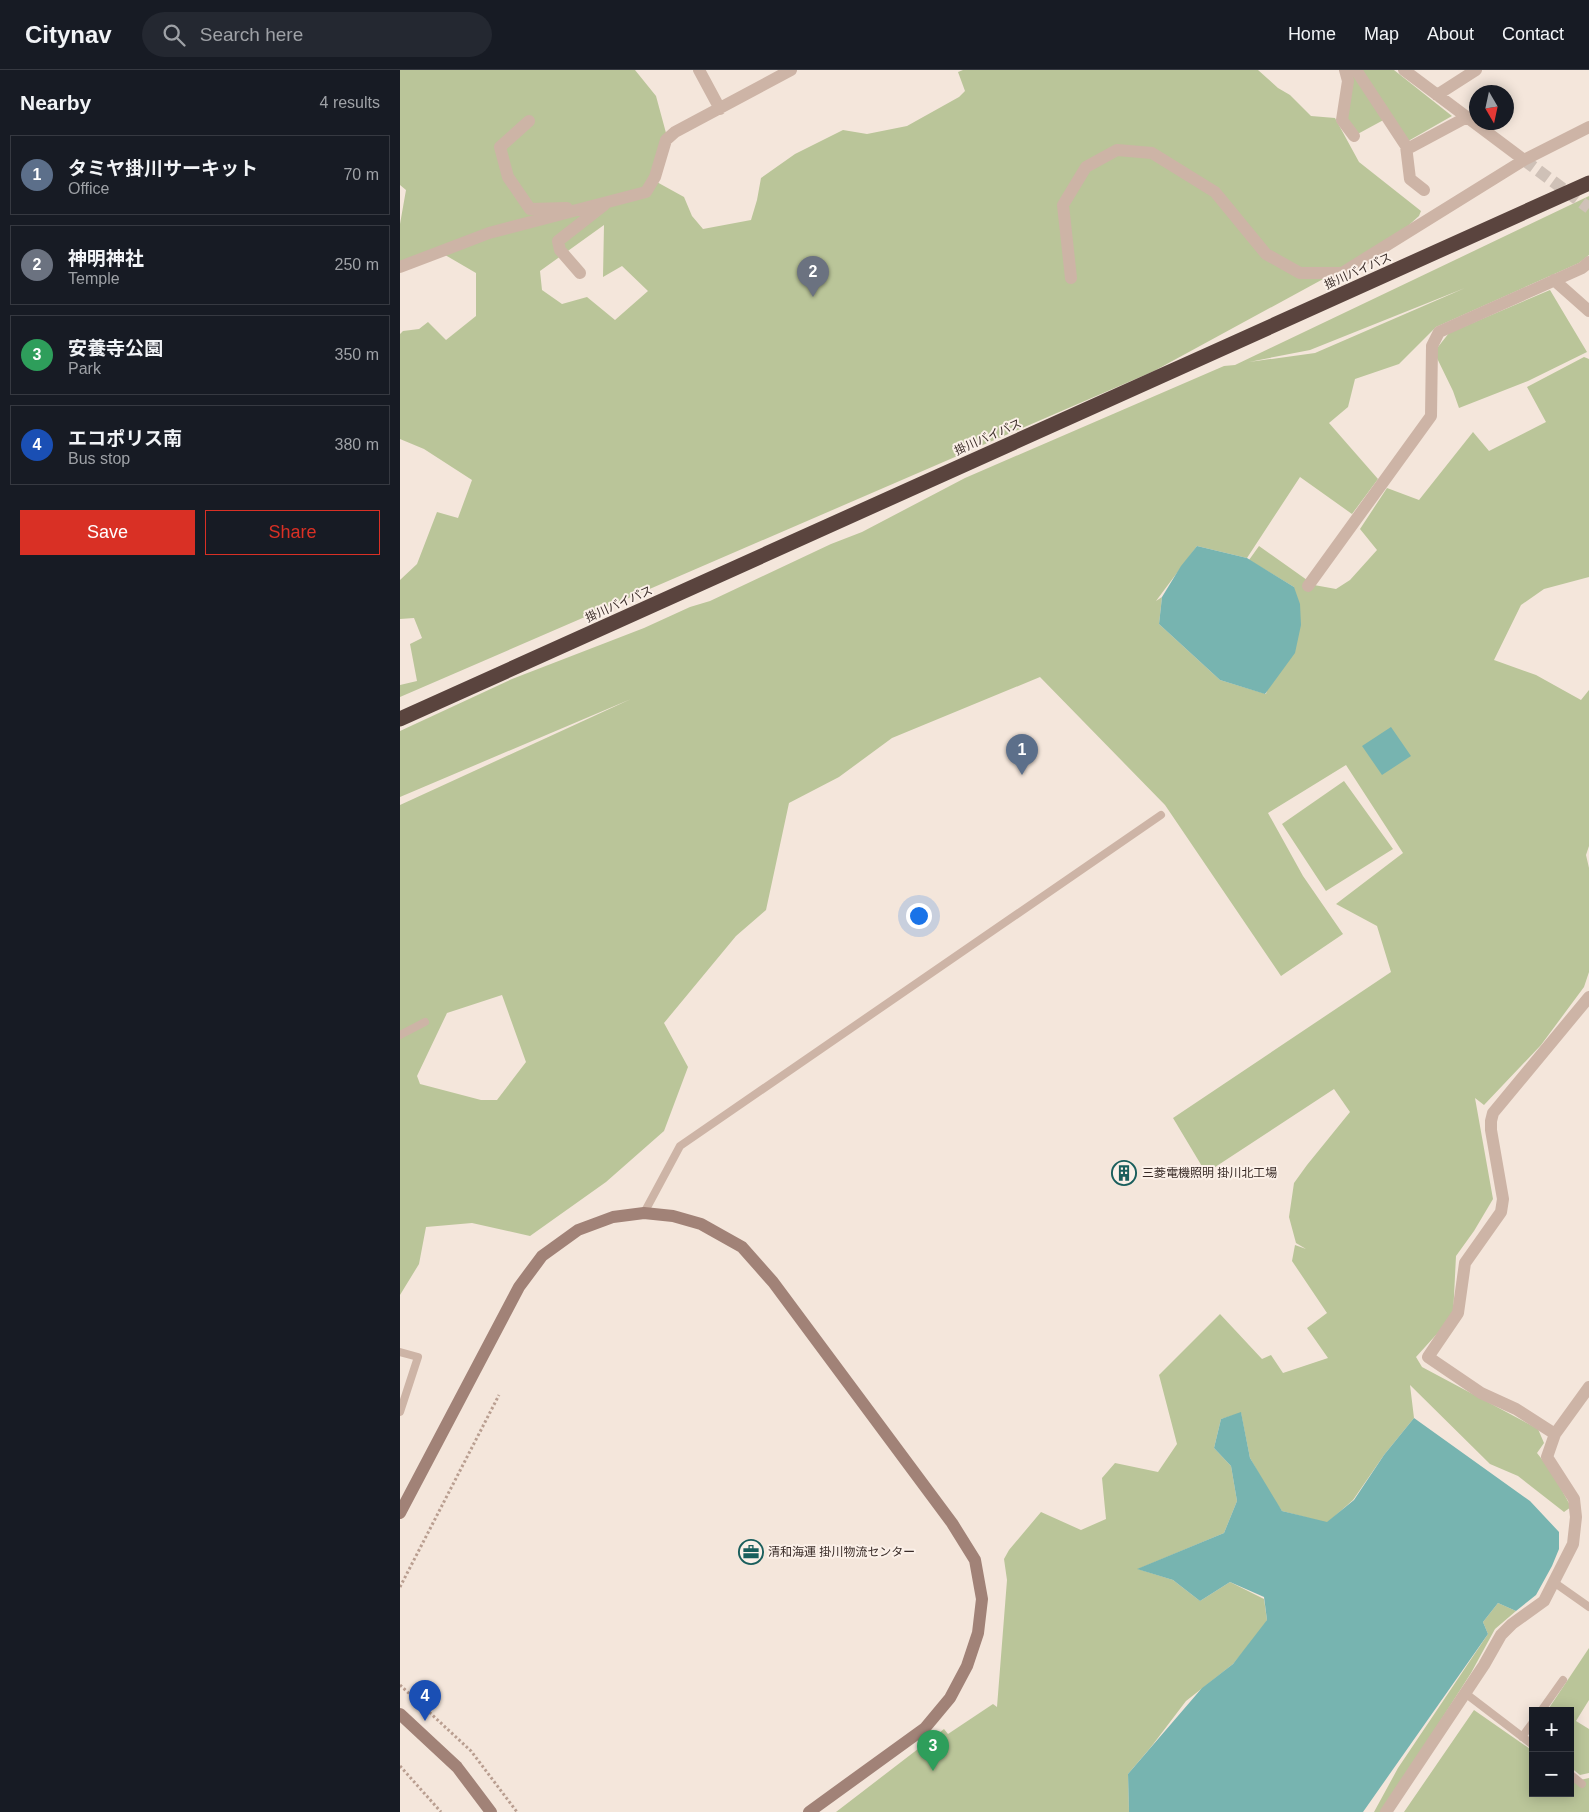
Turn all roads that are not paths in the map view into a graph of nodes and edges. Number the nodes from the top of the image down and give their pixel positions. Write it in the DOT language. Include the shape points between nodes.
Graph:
graph roads {
  1 [pos="699,70"];
  2 [pos="792,70"];
  3 [pos="1346,70"];
  4 [pos="1356,70"];
  5 [pos="1404,70"];
  6 [pos="1476,70"];
  7 [pos="1437,95"];
  8 [pos="720,109"];
  9 [pos="1467,117"];
  10 [pos="529,121"];
  11 [pos="1589,127"];
  12 [pos="1354,136"];
  13 [pos="1406,146"];
  14 [pos="1524,160"];
  15 [pos="1589,183"];
  16 [pos="1424,190"];
  17 [pos="608,202"];
  18 [pos="590,207"];
  19 [pos="1589,262"];
  20 [pos="400,267"];
  21 [pos="580,273"];
  22 [pos="1071,278"];
  23 [pos="1554,280"];
  24 [pos="1589,311"];
  25 [pos="1308,586"];
  26 [pos="400,719"];
  27 [pos="1161,815"];
  28 [pos="1589,998"];
  29 [pos="425,1022"];
  30 [pos="400,1036"];
  31 [pos="644,1213"];
  32 [pos="400,1352"];
  33 [pos="1589,1387"];
  34 [pos="400,1412"];
  35 [pos="1555,1434"];
  36 [pos="400,1513"];
  37 [pos="1555,1583"];
  38 [pos="1589,1607"];
  39 [pos="1563,1680"];
  40 [pos="1466,1693"];
  41 [pos="1544,1707"];
  42 [pos="400,1714"];
  43 [pos="1529,1727"];
  44 [pos="1522,1737"];
  45 [pos="1529,1742"];
  46 [pos="1574,1777"];
  47 [pos="1582,1784"];
  48 [pos="491,1812"];
  49 [pos="809,1812"];
  50 [pos="1386,1812"];
  1 -- 8 [label="street"];
  2 -- 8 [label="street"];
  3 -- 12 [label="street" via="1348,82 1342,120"];
  4 -- 13 [label="street"];
  5 -- 7 [label="street"];
  6 -- 7 [label="street"];
  7 -- 9 [label="street"];
  8 -- 17 [label="street" via="666,140 655,177 646,192"];
  9 -- 13 [label="street" via="1411,147"];
  9 -- 14 [label="street"];
  10 -- 18 [label="street" via="500,147 508,177 530,209"];
  11 -- 14 [label="street"];
  13 -- 16 [label="street" via="1410,179"];
  14 -- 22 [label="street" via="1342,273 1300,273 1266,254 1215,192 1152,153 1117,150 1086,167 1063,205"];
  15 -- 26 [label="highway, 掛川バイパス"];
  17 -- 18 [label="street"];
  17 -- 21 [label="street" via="558,241 560,250"];
  18 -- 20 [label="street" via="489,233"];
  19 -- 23 [label="street"];
  23 -- 24 [label="street"];
  23 -- 25 [label="street" via="1439,332 1432,346 1431,416"];
  27 -- 31 [label="lane" via="680,1146"];
  28 -- 35 [label="street" via="1493,1113 1491,1130 1503,1199 1501,1212 1465,1263 1458,1313 1428,1357 1481,1393 1516,1409"];
  29 -- 30 [label="lane"];
  31 -- 36 [label="street" via="613,1217 578,1230 542,1256 519,1287"];
  31 -- 49 [label="street" via="673,1216 701,1224 742,1248 774,1282 952,1523 975,1560 982,1598 978,1633 967,1666 950,1698 925,1728"];
  32 -- 34 [label="lane" via="418,1357"];
  33 -- 35 [label="street"];
  35 -- 37 [label="street" via="1547,1457 1574,1499 1576,1517 1573,1544"];
  37 -- 38 [label="lane"];
  37 -- 40 [label="street" via="1544,1602 1500,1635"];
  39 -- 41 [label="lane"];
  40 -- 44 [label="lane"];
  40 -- 50 [label="street"];
  42 -- 48 [label="street" via="457,1767"];
  43 -- 44 [label="lane"];
  44 -- 45 [label="lane"];
  46 -- 47 [label="lane"];
}
